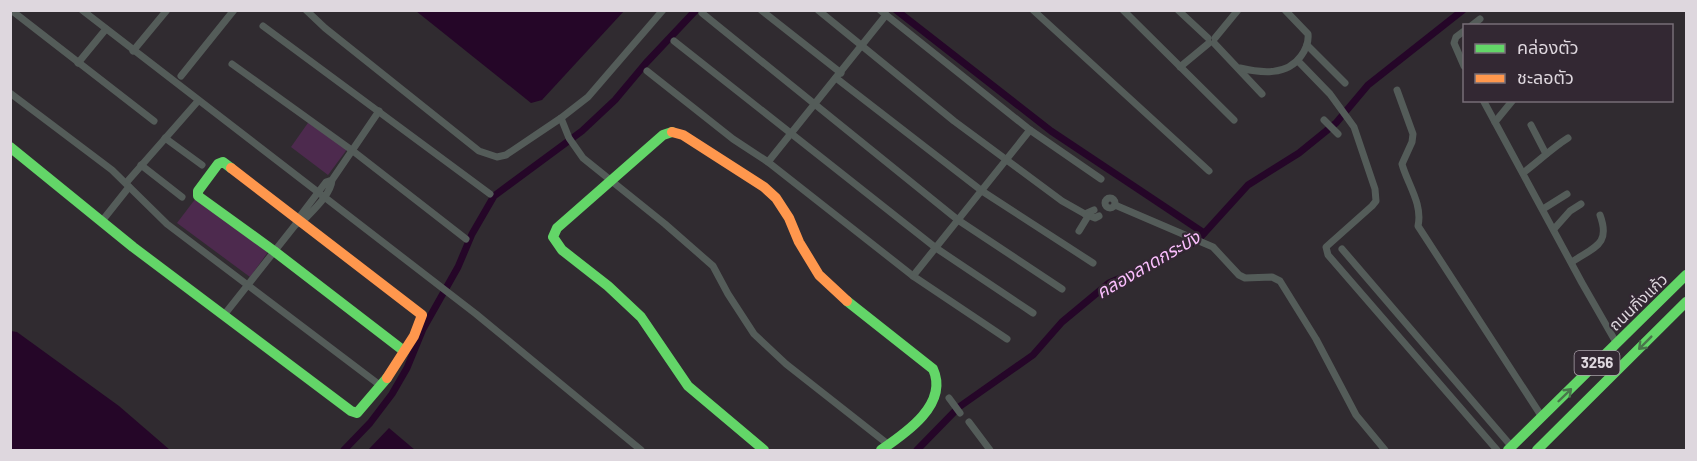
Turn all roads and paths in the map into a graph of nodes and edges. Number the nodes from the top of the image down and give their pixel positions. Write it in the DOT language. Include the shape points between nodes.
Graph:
graph roads {
  1 [pos="11,10"];
  2 [pos="82,10"];
  3 [pos="234,10"];
  4 [pos="306,10"];
  5 [pos="663,10"];
  6 [pos="761,10"];
  7 [pos="818,10"];
  8 [pos="1033,10"];
  9 [pos="1124,10"];
  10 [pos="1178,10"];
  11 [pos="1285,10"];
  12 [pos="164,11"];
  13 [pos="1236,11"];
  14 [pos="702,13"];
  15 [pos="883,13"];
  16 [pos="1480,19"];
  17 [pos="1474,24"];
  18 [pos="263,26"];
  19 [pos="106,29"];
  20 [pos="1463,32"];
  21 [pos="674,41"];
  22 [pos="1212,41"];
  23 [pos="1307,45"];
  24 [pos="862,46"];
  25 [pos="133,51"];
  26 [pos="1298,61"];
  27 [pos="78,63"];
  28 [pos="232,64"];
  29 [pos="1463,64"];
  30 [pos="1180,67"];
  31 [pos="1240,68"];
  32 [pos="647,71"];
  33 [pos="838,75"];
  34 [pos="181,76"];
  35 [pos="1345,83"];
  36 [pos="1397,90"];
  37 [pos="10,93"];
  38 [pos="1262,94"];
  39 [pos="198,100"];
  40 [pos="1484,102"];
  41 [pos="1511,102"];
  42 [pos="816,104"];
  43 [pos="380,111"];
  44 [pos="561,118"];
  45 [pos="1234,120"];
  46 [pos="153,121"];
  47 [pos="1324,121"];
  48 [pos="1495,122"];
  49 [pos="1531,125"];
  50 [pos="1030,130"];
  51 [pos="1337,133"];
  52 [pos="792,134"];
  53 [pos="165,138"];
  54 [pos="1568,138"];
  55 [pos="10,147"];
  56 [pos="353,151"];
  57 [pos="1546,154"];
  58 [pos="1007,160"];
  59 [pos="768,162"];
  60 [pos="141,165"];
  61 [pos="202,165"];
  62 [pos="1209,171"];
  63 [pos="1523,172"];
  64 [pos="1101,179"];
  65 [pos="611,180"];
  66 [pos="128,185"];
  67 [pos="982,191"];
  68 [pos="490,194"];
  69 [pos="1567,194"];
  70 [pos="321,195"];
  71 [pos="182,198"];
  72 [pos="1581,204"];
  73 [pos="1543,209"];
  74 [pos="1099,210"];
  75 [pos="1600,215"];
  76 [pos="958,220"];
  77 [pos="102,221"];
  78 [pos="298,223"];
  79 [pos="1554,229"];
  80 [pos="1079,231"];
  81 [pos="466,240"];
  82 [pos="936,248"];
  83 [pos="1342,249"];
  84 [pos="274,252"];
  85 [pos="1572,262"];
  86 [pos="1093,263"];
  87 [pos="1686,275"];
  88 [pos="913,276"];
  89 [pos="248,284"];
  90 [pos="1062,289"];
  91 [pos="1686,302"];
  92 [pos="1033,313"];
  93 [pos="224,315"];
  94 [pos="1007,339"];
  95 [pos="1617,344"];
  96 [pos="404,351"];
  97 [pos="381,386"];
  98 [pos="949,398"];
  99 [pos="960,413"];
  100 [pos="1542,417"];
  101 [pos="969,422"];
  102 [pos="885,448"];
  103 [pos="1510,449"];
  104 [pos="641,450"];
  105 [pos="764,450"];
  106 [pos="990,450"];
  107 [pos="1385,450"];
  108 [pos="1497,450"];
  109 [pos="1537,450"];
  1 -- 27 [label="street"];
  2 -- 19 [label="street"];
  3 -- 34 [label="street"];
  4 -- 44 [label="street" via="487,155 506,155"];
  5 -- 44 [label="street" via="588,97"];
  6 -- 33 [label="street"];
  7 -- 24 [label="street"];
  8 -- 62 [label="street"];
  9 -- 30 [label="street"];
  10 -- 22 [label="street"];
  11 -- 23 [label="street" via="1308,34"];
  12 -- 25 [label="street"];
  13 -- 22 [label="street"];
  14 -- 42 [label="street"];
  15 -- 24 [label="street"];
  15 -- 50 [label="street"];
  16 -- 17 [label="street"];
  18 -- 43 [label="street"];
  19 -- 25 [label="street"];
  19 -- 27 [label="street"];
  20 -- 29 [label="street" via="1454,44"];
  21 -- 52 [label="street"];
  22 -- 30 [label="street"];
  22 -- 31 [label="street"];
  23 -- 26 [label="street"];
  23 -- 35 [label="street"];
  24 -- 33 [label="street"];
  24 -- 58 [label="street"];
  25 -- 39 [label="street"];
  26 -- 31 [label="street" via="1279,71"];
  26 -- 108 [label="street" via="1330,94 1354,127 1375,189 1376,201 1326,247 1328,255"];
  27 -- 46 [label="street"];
  28 -- 56 [label="street"];
  30 -- 45 [label="street"];
  31 -- 38 [label="street"];
  32 -- 59 [label="street"];
  33 -- 42 [label="street"];
  33 -- 67 [label="street"];
  36 -- 100 [label="street" via="1413,130 1402,164 1413,188 1418,226"];
  37 -- 66 [label="street"];
  39 -- 53 [label="street"];
  39 -- 70 [label="street"];
  40 -- 48 [label="street"];
  41 -- 48 [label="street"];
  42 -- 52 [label="street"];
  42 -- 76 [label="street"];
  43 -- 56 [label="street"];
  43 -- 68 [label="street"];
  44 -- 65 [label="street" via="583,158"];
  47 -- 51 [label="street"];
  48 -- 63 [label="street"];
  49 -- 57 [label="street"];
  50 -- 58 [label="street"];
  50 -- 64 [label="street"];
  52 -- 59 [label="street"];
  52 -- 82 [label="street"];
  53 -- 60 [label="street"];
  53 -- 61 [label="street"];
  54 -- 57 [label="street"];
  55 -- 77 [label="street"];
  56 -- 70 [label="street" via="332,185"];
  56 -- 81 [label="street"];
  57 -- 63 [label="street"];
  58 -- 67 [label="street"];
  58 -- 74 [label="street" via="1062,201"];
  59 -- 88 [label="street"];
  60 -- 66 [label="street"];
  60 -- 71 [label="street"];
  63 -- 73 [label="street"];
  65 -- 102 [label="street" via="703,255 754,334"];
  65 -- 102 [label="street" via="671,132 682,135 776,198 819,275 938,376 939,388 932,402"];
  65 -- 105 [label="street" via="557,228 553,233 555,241 641,317 688,386"];
  66 -- 77 [label="street"];
  66 -- 89 [label="street" via="167,225"];
  67 -- 76 [label="street"];
  67 -- 86 [label="street"];
  69 -- 73 [label="street"];
  70 -- 78 [label="street"];
  70 -- 104 [label="street" via="476,314"];
  72 -- 79 [label="street"];
  73 -- 79 [label="street"];
  74 -- 80 [label="street"];
  74 -- 107 [label="street" via="1178,232 1213,247 1245,278 1272,277 1280,281 1356,415"];
  75 -- 85 [label="street" via="1605,231 1602,240"];
  76 -- 82 [label="street"];
  76 -- 90 [label="street"];
  77 -- 93 [label="street"];
  78 -- 84 [label="street"];
  78 -- 84 [label="street" via="223,162 218,164 198,190 198,196"];
  78 -- 96 [label="street" via="422,315 422,322"];
  79 -- 85 [label="street"];
  82 -- 88 [label="street"];
  82 -- 92 [label="street"];
  83 -- 103 [label="street"];
  84 -- 89 [label="street"];
  84 -- 96 [label="street"];
  85 -- 95 [label="street"];
  87 -- 95 [label="street, ถนนกิ่งแก้ว / 3256"];
  88 -- 94 [label="street"];
  89 -- 93 [label="street"];
  89 -- 97 [label="street"];
  91 -- 109 [label="street, ถนนกิ่งแก้ว / 3256, one-way"];
  93 -- 97 [label="street" via="351,411 361,410"];
  100 -- 95 [label="street, ถนนกิ่งแก้ว / 3256, one-way"];
  96 -- 97 [label="street"];
  98 -- 99 [label="street"];
  100 -- 103 [label="street, ถนนกิ่งแก้ว / 3256"];
  101 -- 106 [label="street"];
}
